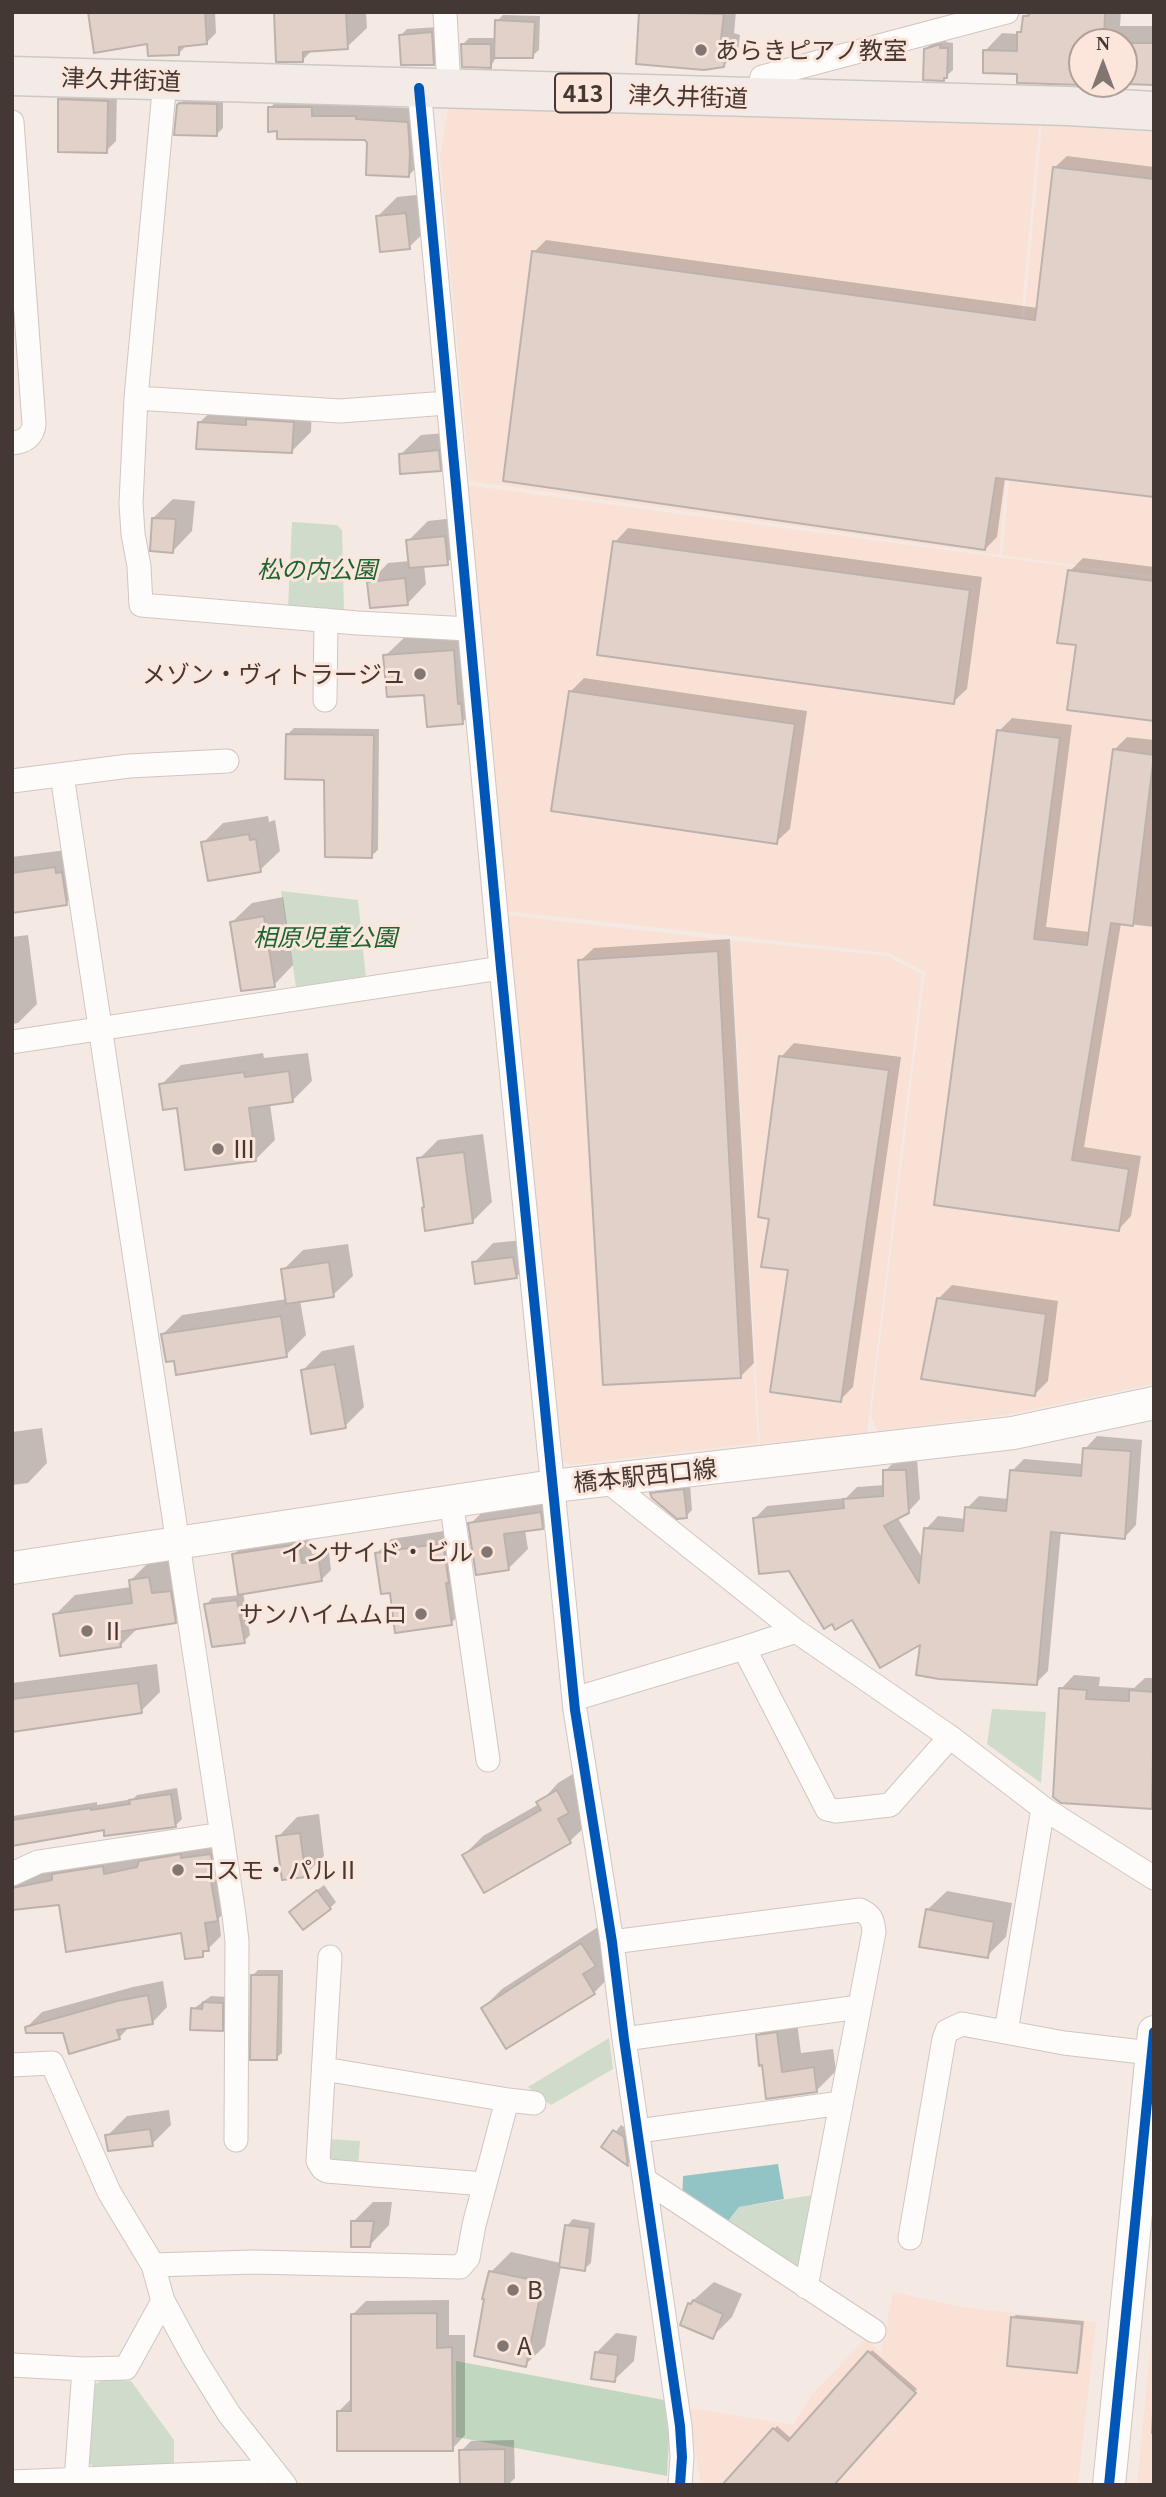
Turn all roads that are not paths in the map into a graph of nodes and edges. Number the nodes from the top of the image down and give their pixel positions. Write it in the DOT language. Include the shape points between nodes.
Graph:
graph roads {
  1 [pos="445,12"];
  2 [pos="1007,12"];
  3 [pos="983,15"];
  4 [pos="12,76"];
  5 [pos="165,80"];
  6 [pos="434,88"];
  7 [pos="755,99"];
  8 [pos="1154,111"];
  9 [pos="12,121"];
  10 [pos="136,398"];
  11 [pos="447,403"];
  12 [pos="12,443"];
  13 [pos="326,620"];
  14 [pos="469,629"];
  15 [pos="325,700"];
  16 [pos="227,761"];
  17 [pos="62,775"];
  18 [pos="12,782"];
  19 [pos="501,968"];
  20 [pos="100,1029"];
  21 [pos="12,1042"];
  22 [pos="1154,1403"];
  23 [pos="606,1480"];
  24 [pos="553,1486"];
  25 [pos="451,1500"];
  26 [pos="179,1543"];
  27 [pos="12,1568"];
  28 [pos="796,1630"];
  29 [pos="744,1648"];
  30 [pos="574,1699"];
  31 [pos="950,1737"];
  32 [pos="488,1760"];
  33 [pos="1043,1808"];
  34 [pos="222,1835"];
  35 [pos="12,1874"];
  36 [pos="1154,1878"];
  37 [pos="612,1942"];
  38 [pos="330,1957"];
  39 [pos="859,2007"];
  40 [pos="1006,2032"];
  41 [pos="624,2039"];
  42 [pos="1152,2042"];
  43 [pos="12,2065"];
  44 [pos="324,2068"];
  45 [pos="508,2100"];
  46 [pos="534,2103"];
  47 [pos="841,2104"];
  48 [pos="638,2131"];
  49 [pos="236,2140"];
  50 [pos="645,2180"];
  51 [pos="484,2185"];
  52 [pos="910,2238"];
  53 [pos="153,2265"];
  54 [pos="806,2287"];
  55 [pos="163,2301"];
  56 [pos="874,2331"];
  57 [pos="12,2365"];
  58 [pos="84,2369"];
  59 [pos="279,2478"];
  60 [pos="76,2481"];
  61 [pos="12,2482"];
  62 [pos="680,2485"];
  63 [pos="1109,2485"];
  1 -- 6 [label="street"];
  2 -- 3 [label="street"];
  3 -- 7 [label="street" via="762,77"];
  4 -- 5 [label="highway, 津久井街道 / 413"];
  5 -- 6 [label="highway, 津久井街道 / 413"];
  5 -- 10 [label="street"];
  6 -- 7 [label="highway, 津久井街道 / 413"];
  6 -- 11 [label="street"];
  7 -- 8 [label="highway, 津久井街道 / 413"];
  9 -- 12 [label="street" via="34,424 26,440"];
  10 -- 11 [label="street" via="340,411"];
  10 -- 13 [label="street" via="131,503 141,604"];
  11 -- 14 [label="street"];
  13 -- 14 [label="street"];
  13 -- 15 [label="street"];
  14 -- 19 [label="street"];
  16 -- 17 [label="street"];
  17 -- 18 [label="street"];
  17 -- 20 [label="street"];
  19 -- 20 [label="street"];
  19 -- 24 [label="street"];
  20 -- 21 [label="street"];
  20 -- 26 [label="street"];
  22 -- 23 [label="street, 橋本駅西口線" via="1013,1433"];
  23 -- 24 [label="street, 橋本駅西口線"];
  23 -- 28 [label="street"];
  24 -- 25 [label="street, 橋本駅西口線"];
  24 -- 30 [label="street"];
  25 -- 26 [label="street, 橋本駅西口線"];
  25 -- 32 [label="street"];
  26 -- 27 [label="street, 橋本駅西口線"];
  26 -- 34 [label="street"];
  28 -- 29 [label="street"];
  28 -- 31 [label="street"];
  29 -- 30 [label="street"];
  29 -- 31 [label="street" via="827,1809 890,1805"];
  30 -- 37 [label="street"];
  31 -- 33 [label="street"];
  33 -- 36 [label="street"];
  33 -- 40 [label="street"];
  34 -- 35 [label="street" via="38,1862"];
  34 -- 49 [label="street" via="237,1941"];
  37 -- 39 [label="street" via="860,1910 869,1914 874,1932"];
  37 -- 41 [label="street"];
  38 -- 44 [label="street"];
  39 -- 41 [label="street"];
  39 -- 47 [label="street"];
  40 -- 42 [label="street" via="1065,2043"];
  40 -- 52 [label="street" via="962,2024 947,2031"];
  41 -- 48 [label="street"];
  42 -- 63 [label="street"];
  43 -- 53 [label="street" via="52,2063 109,2192"];
  44 -- 45 [label="street"];
  44 -- 51 [label="street" via="318,2161 323,2169"];
  45 -- 46 [label="street"];
  45 -- 51 [label="street"];
  47 -- 48 [label="street"];
  47 -- 54 [label="street"];
  48 -- 50 [label="street"];
  50 -- 54 [label="street"];
  50 -- 62 [label="street" via="680,2426"];
  51 -- 53 [label="street" via="468,2258 460,2267 254,2262"];
  53 -- 55 [label="street"];
  54 -- 56 [label="street"];
  55 -- 58 [label="street" via="126,2368"];
  55 -- 59 [label="street" via="229,2414"];
  57 -- 58 [label="street"];
  58 -- 60 [label="street"];
  59 -- 60 [label="street"];
  60 -- 61 [label="street"];
}
